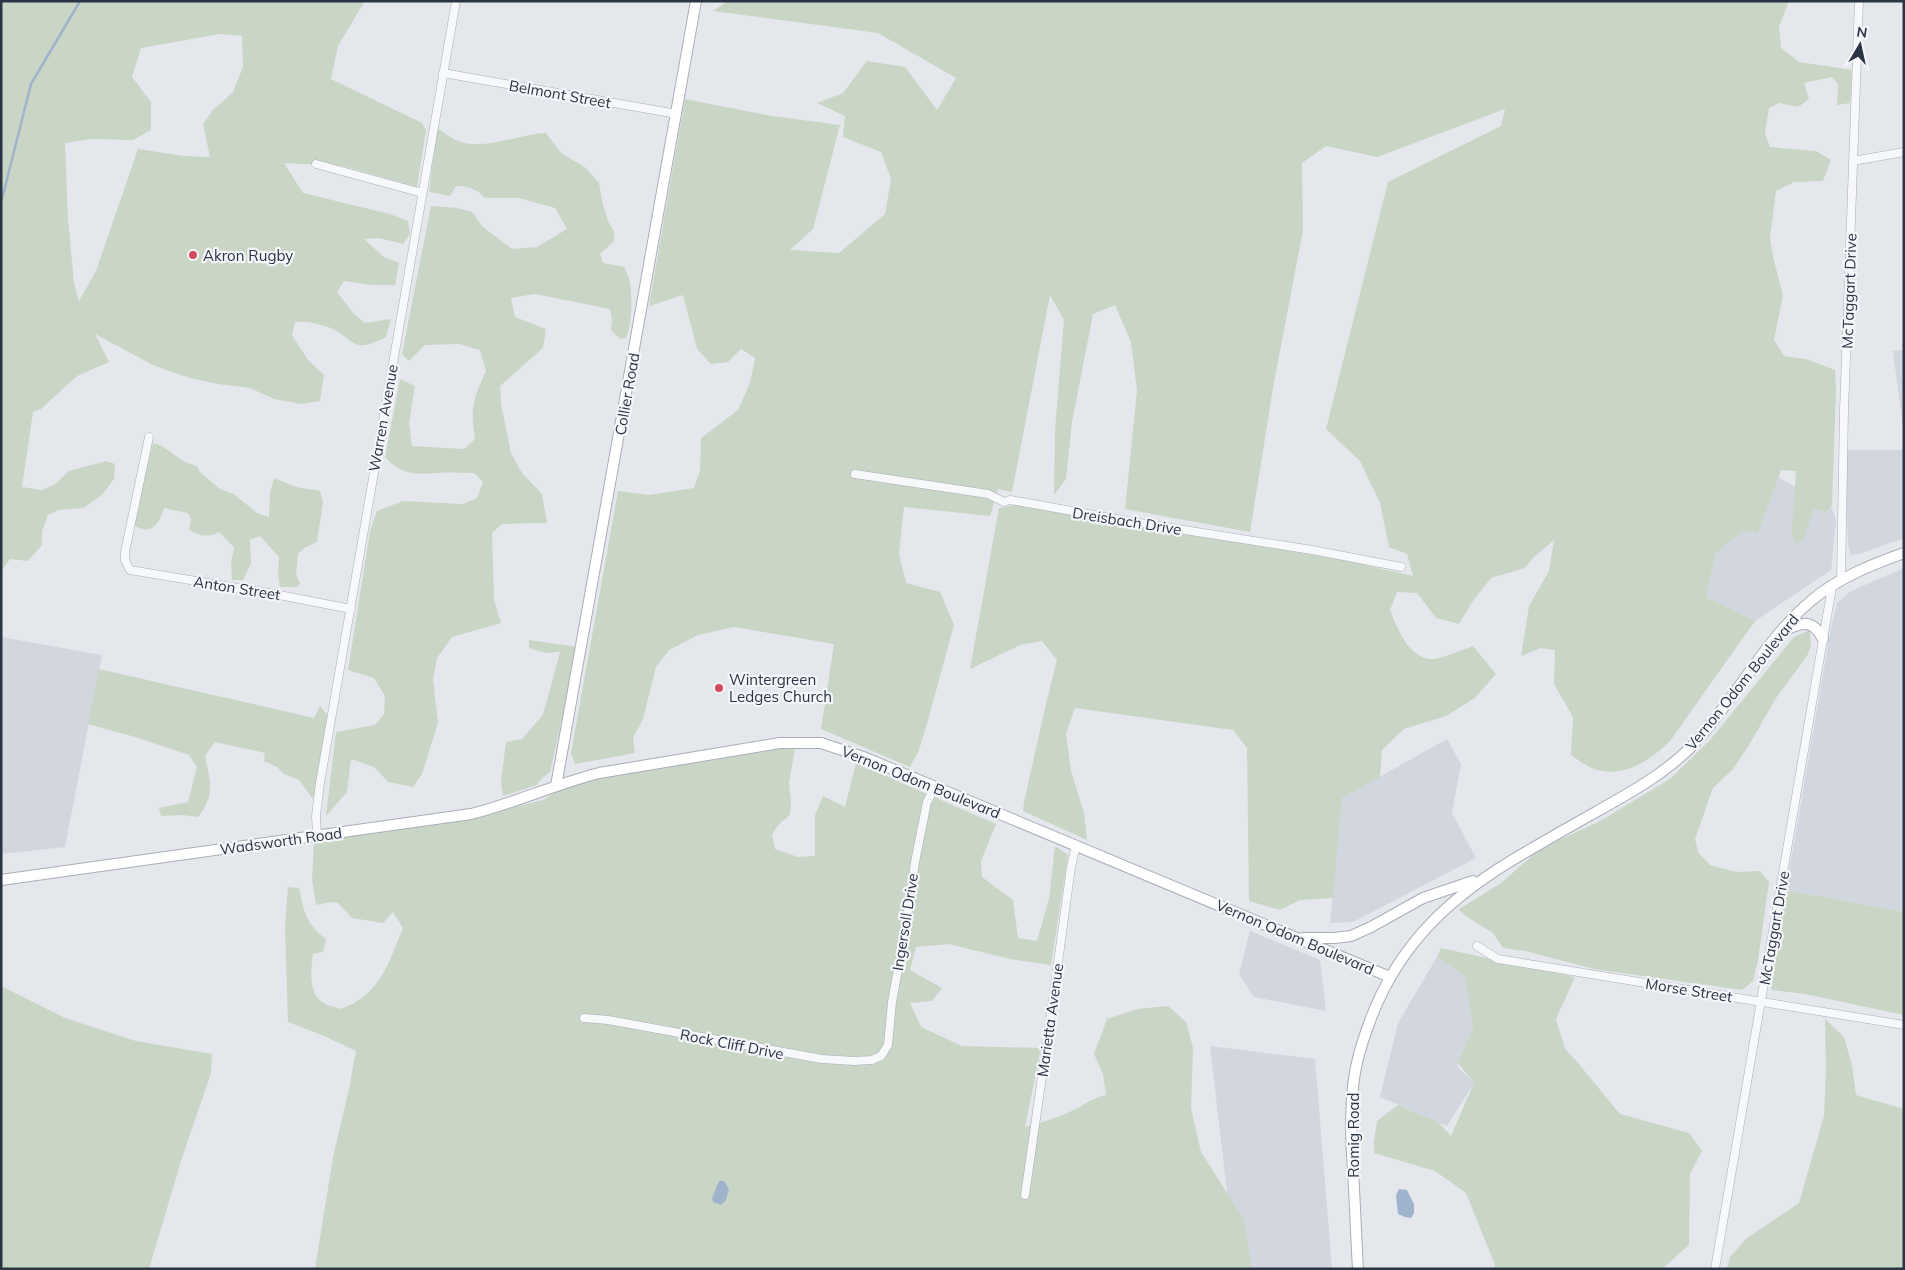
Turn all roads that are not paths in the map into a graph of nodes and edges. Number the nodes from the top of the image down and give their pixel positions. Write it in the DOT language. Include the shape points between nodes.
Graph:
graph roads {
  1 [pos="456,1"];
  2 [pos="696,1"];
  3 [pos="1859,1"];
  4 [pos="443,73"];
  5 [pos="677,114"];
  6 [pos="1904,152"];
  7 [pos="1854,161"];
  8 [pos="316,164"];
  9 [pos="422,194"];
  10 [pos="149,437"];
  11 [pos="854,474"];
  12 [pos="1904,553"];
  13 [pos="1401,567"];
  14 [pos="1836,584"];
  15 [pos="351,608"];
  16 [pos="1781,631"];
  17 [pos="1823,639"];
  18 [pos="556,786"];
  19 [pos="936,788"];
  20 [pos="318,836"];
  21 [pos="1076,845"];
  22 [pos="1483,878"];
  23 [pos="1,880"];
  24 [pos="1297,938"];
  25 [pos="1478,946"];
  26 [pos="1390,977"];
  27 [pos="1761,1002"];
  28 [pos="584,1018"];
  29 [pos="1904,1025"];
  30 [pos="880,1056"];
  31 [pos="1025,1195"];
  32 [pos="1358,1269"];
  33 [pos="1715,1269"];
  1 -- 4 [label="street, Warren Avenue"];
  2 -- 5 [label="main road, Collier Road"];
  3 -- 7 [label="street, McTaggart Drive"];
  4 -- 5 [label="street, Belmont Street"];
  4 -- 9 [label="street, Warren Avenue"];
  5 -- 18 [label="main road, Collier Road"];
  6 -- 7 [label="street"];
  7 -- 14 [label="street, McTaggart Drive"];
  8 -- 9 [label="street"];
  9 -- 15 [label="street, Warren Avenue"];
  10 -- 15 [label="street, Anton Street" via="126,552 130,570"];
  11 -- 13 [label="street, Dreisbach Drive" via="988,494 1004,502 1010,500 1127,522 1262,541"];
  12 -- 14 [label="main road, Vernon Odom Boulevard"];
  14 -- 16 [label="main road, Vernon Odom Boulevard" via="1814,598"];
  14 -- 17 [label="street, McTaggart Drive"];
  15 -- 20 [label="street, Warren Avenue" via="320,783 316,816"];
  16 -- 17 [label="main road" via="1797,624 1810,624"];
  16 -- 22 [label="main road, Vernon Odom Boulevard" via="1710,724 1670,766 1631,793"];
  17 -- 27 [label="street, McTaggart Drive"];
  18 -- 19 [label="main road, Vernon Odom Boulevard" via="599,773 659,762 804,742 836,747"];
  18 -- 20 [label="main road, Wadsworth Road" via="471,814"];
  19 -- 21 [label="main road, Vernon Odom Boulevard"];
  19 -- 30 [label="street, Ingersoll Drive" via="927,802 892,1002 889,1041"];
  20 -- 23 [label="main road, Wadsworth Road"];
  21 -- 24 [label="main road, Vernon Odom Boulevard"];
  21 -- 31 [label="street, Marietta Avenue" via="1070,867"];
  22 -- 24 [label="main road" via="1423,898 1351,936"];
  22 -- 26 [label="main road, Vernon Odom Boulevard" via="1439,913 1408,948"];
  24 -- 26 [label="main road, Vernon Odom Boulevard"];
  25 -- 27 [label="street, Morse Street" via="1498,959"];
  26 -- 32 [label="main road, Romig Road" via="1366,1031 1353,1086 1350,1131"];
  27 -- 29 [label="street, Morse Street"];
  27 -- 33 [label="street, McTaggart Drive"];
  28 -- 30 [label="street, Rock Cliff Drive" via="822,1060 864,1061"];
}
